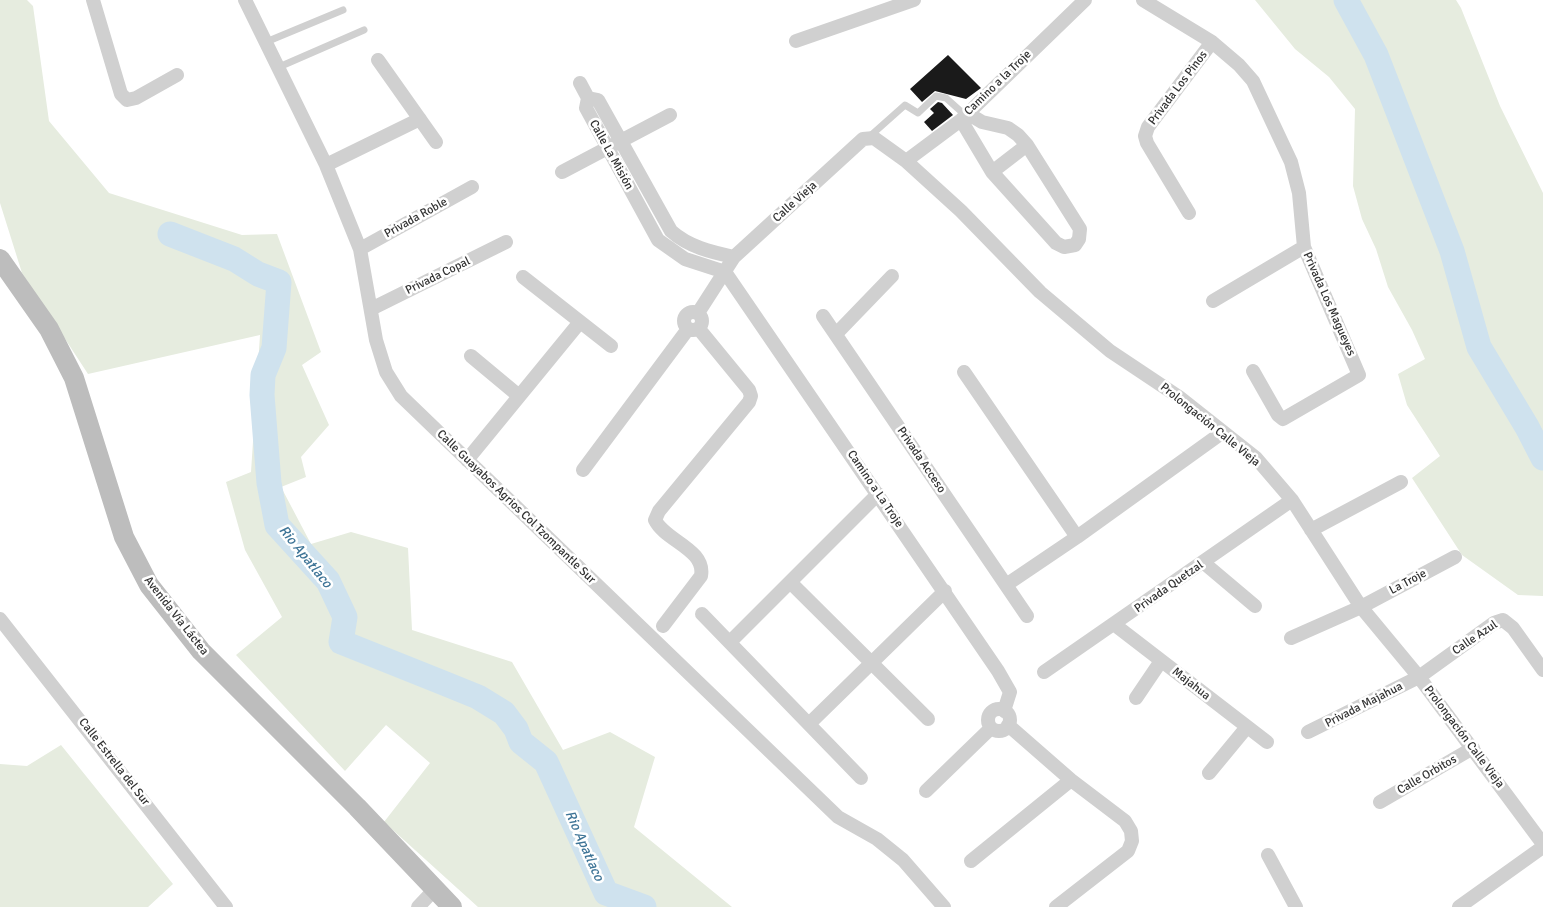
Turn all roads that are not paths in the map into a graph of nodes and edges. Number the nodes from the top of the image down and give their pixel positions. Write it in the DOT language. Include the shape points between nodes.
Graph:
graph roads {
  1 [pos="93,0"];
  2 [pos="245,0"];
  3 [pos="914,0"];
  4 [pos="1085,0"];
  5 [pos="1143,0"];
  6 [pos="343,10"];
  7 [pos="364,30"];
  8 [pos="796,41"];
  9 [pos="266,42"];
  10 [pos="1212,42"];
  11 [pos="378,60"];
  12 [pos="279,67"];
  13 [pos="177,75"];
  14 [pos="580,83"];
  15 [pos="588,98"];
  16 [pos="670,115"];
  17 [pos="964,116"];
  18 [pos="420,119"];
  19 [pos="868,138"];
  20 [pos="622,140"];
  21 [pos="436,142"];
  22 [pos="1027,145"];
  23 [pos="608,148"];
  24 [pos="906,161"];
  25 [pos="326,165"];
  26 [pos="562,172"];
  27 [pos="992,172"];
  28 [pos="472,187"];
  29 [pos="1189,213"];
  30 [pos="683,241"];
  31 [pos="506,242"];
  32 [pos="1304,247"];
  33 [pos="360,249"];
  34 [pos="674,252"];
  35 [pos="734,257"];
  36 [pos="0,259"];
  37 [pos="726,272"];
  38 [pos="892,276"];
  39 [pos="523,277"];
  40 [pos="1213,301"];
  41 [pos="371,309"];
  42 [pos="823,316"];
  43 [pos="580,322"];
  44 [pos="693,329"];
  45 [pos="836,334"];
  46 [pos="611,346"];
  47 [pos="471,356"];
  48 [pos="1253,371"];
  49 [pos="964,372"];
  50 [pos="519,396"];
  51 [pos="1223,432"];
  52 [pos="466,460"];
  53 [pos="582,470"];
  54 [pos="1401,482"];
  55 [pos="878,494"];
  56 [pos="1292,500"];
  57 [pos="1311,530"];
  58 [pos="1077,537"];
  59 [pos="1455,557"];
  60 [pos="1204,563"];
  61 [pos="790,582"];
  62 [pos="1006,585"];
  63 [pos="945,592"];
  64 [pos="1255,606"];
  65 [pos="1361,607"];
  66 [pos="702,614"];
  67 [pos="1027,616"];
  68 [pos="0,619"];
  69 [pos="1114,625"];
  70 [pos="663,626"];
  71 [pos="1290,638"];
  72 [pos="730,642"];
  73 [pos="1161,661"];
  74 [pos="871,664"];
  75 [pos="1543,670"];
  76 [pos="1044,672"];
  77 [pos="1419,677"];
  78 [pos="1136,698"];
  79 [pos="1004,710"];
  80 [pos="928,719"];
  81 [pos="810,724"];
  82 [pos="1008,725"];
  83 [pos="1247,727"];
  84 [pos="991,728"];
  85 [pos="1308,732"];
  86 [pos="1267,742"];
  87 [pos="1473,748"];
  88 [pos="1209,773"];
  89 [pos="862,778"];
  90 [pos="1071,780"];
  91 [pos="926,791"];
  92 [pos="1380,802"];
  93 [pos="1543,845"];
  94 [pos="1268,855"];
  95 [pos="970,860"];
  96 [pos="446,901"];
  97 [pos="226,907"];
  98 [pos="418,907"];
  99 [pos="944,907"];
  100 [pos="1056,907"];
  101 [pos="1296,907"];
  102 [pos="1459,907"];
  1 -- 13 [label="street" via="120,94 126,100 136,98"];
  2 -- 9 [label="street, Calle Guayabos Agrios Col Tzompantle Sur"];
  3 -- 8 [label="street"];
  4 -- 17 [label="street, Camino a la Troje"];
  5 -- 10 [label="street, Privada Los Magueyes"];
  6 -- 9 [label="lane"];
  7 -- 12 [label="lane"];
  9 -- 12 [label="street, Calle Guayabos Agrios Col Tzompantle Sur"];
  10 -- 29 [label="street, Privada Los Pinos" via="1148,127 1145,136"];
  10 -- 32 [label="street, Privada Los Magueyes" via="1254,81 1291,162 1299,193"];
  11 -- 18 [label="street"];
  12 -- 25 [label="street, Calle Guayabos Agrios Col Tzompantle Sur"];
  14 -- 15 [label="street"];
  15 -- 20 [label="street, Calle La Misión" via="598,100"];
  15 -- 23 [label="street, Calle La Misión" via="586,108"];
  16 -- 20 [label="street"];
  17 -- 19 [label="lane" via="946,98 936,96 918,114 905,105"];
  17 -- 22 [label="street" via="1008,128"];
  17 -- 24 [label="street, Camino a la Troje"];
  17 -- 27 [label="street"];
  18 -- 21 [label="street"];
  18 -- 25 [label="street"];
  19 -- 24 [label="street, Prolongación Calle Vieja" via="874,138"];
  19 -- 35 [label="street, Calle Vieja"];
  20 -- 23 [label="street"];
  20 -- 30 [label="street, Calle La Misión" via="671,231"];
  22 -- 27 [label="street"];
  22 -- 27 [label="street" via="1080,229 1079,239 1074,245 1064,247 1056,243"];
  23 -- 26 [label="street"];
  23 -- 34 [label="street, Calle La Misión" via="658,240"];
  24 -- 51 [label="street, Prolongación Calle Vieja" via="961,211 1040,292 1110,351 1179,397"];
  25 -- 33 [label="street, Calle Guayabos Agrios Col Tzompantle Sur"];
  28 -- 33 [label="street, Privada Roble"];
  30 -- 34 [label="street"];
  30 -- 35 [label="street"];
  31 -- 41 [label="street, Privada Copal"];
  32 -- 40 [label="street"];
  32 -- 48 [label="street, Privada Los Magueyes" via="1359,375 1283,419"];
  33 -- 41 [label="street, Calle Guayabos Agrios Col Tzompantle Sur"];
  34 -- 37 [label="street, Calle La Misión" via="685,259"];
  35 -- 37 [label="street, Calle Vieja"];
  36 -- 96 [label="street, Avenida Vía Láctea" via="49,329 74,378 124,537 149,585 201,651"];
  37 -- 44 [label="street, Calle Vieja" via="698,313 702,324"];
  37 -- 55 [label="street, Camino a La Troje"];
  38 -- 45 [label="street"];
  39 -- 43 [label="street"];
  41 -- 52 [label="street, Calle Guayabos Agrios Col Tzompantle Sur" via="386,372 401,396"];
  42 -- 45 [label="street, Privada Acceso"];
  43 -- 46 [label="street"];
  43 -- 50 [label="street"];
  44 -- 53 [label="street"];
  44 -- 70 [label="street" via="751,396 655,520 659,528 699,559 703,568 701,576"];
  45 -- 62 [label="street, Privada Acceso"];
  47 -- 50 [label="street"];
  49 -- 58 [label="street"];
  50 -- 52 [label="street"];
  51 -- 56 [label="street, Prolongación Calle Vieja" via="1256,458"];
  51 -- 58 [label="street"];
  52 -- 99 [label="street, Calle Guayabos Agrios Col Tzompantle Sur" via="838,817 877,839 903,860"];
  54 -- 57 [label="street"];
  55 -- 61 [label="street"];
  55 -- 63 [label="street, Camino a La Troje"];
  56 -- 57 [label="street, Prolongación Calle Vieja"];
  56 -- 60 [label="street, Privada Quetzal"];
  57 -- 65 [label="street, Prolongación Calle Vieja"];
  58 -- 62 [label="street"];
  59 -- 65 [label="street, La Troje"];
  60 -- 64 [label="street"];
  60 -- 69 [label="street, Privada Quetzal"];
  61 -- 72 [label="street"];
  61 -- 74 [label="street"];
  62 -- 67 [label="street, Privada Acceso"];
  63 -- 74 [label="street"];
  63 -- 79 [label="street, Camino a La Troje" via="1010,692"];
  65 -- 71 [label="street, La Troje"];
  65 -- 77 [label="street, Prolongación Calle Vieja"];
  66 -- 72 [label="street"];
  68 -- 97 [label="street, Calle Estrella del Sur"];
  69 -- 73 [label="street, Majahua"];
  69 -- 76 [label="street, Privada Quetzal"];
  72 -- 81 [label="street"];
  73 -- 78 [label="street"];
  73 -- 83 [label="street, Majahua"];
  74 -- 80 [label="street"];
  74 -- 81 [label="street"];
  75 -- 77 [label="street, Calle Azul" via="1513,628 1503,620 1494,623"];
  77 -- 85 [label="street, Privada Majahua"];
  77 -- 87 [label="street, Prolongación Calle Vieja"];
  79 -- 82 [label="street" via="1009,719"];
  79 -- 84 [label="street" via="993,711 989,716"];
  81 -- 89 [label="street"];
  82 -- 84 [label="street" via="1004,730"];
  82 -- 90 [label="street"];
  83 -- 86 [label="street, Majahua"];
  83 -- 88 [label="street"];
  84 -- 91 [label="street"];
  87 -- 92 [label="street, Calle Orbitos"];
  87 -- 93 [label="street, Prolongación Calle Vieja"];
  90 -- 95 [label="street"];
  90 -- 100 [label="street" via="1125,821 1132,841 1128,851"];
  93 -- 102 [label="street"];
  94 -- 101 [label="street"];
  96 -- 98 [label="street"];
}
